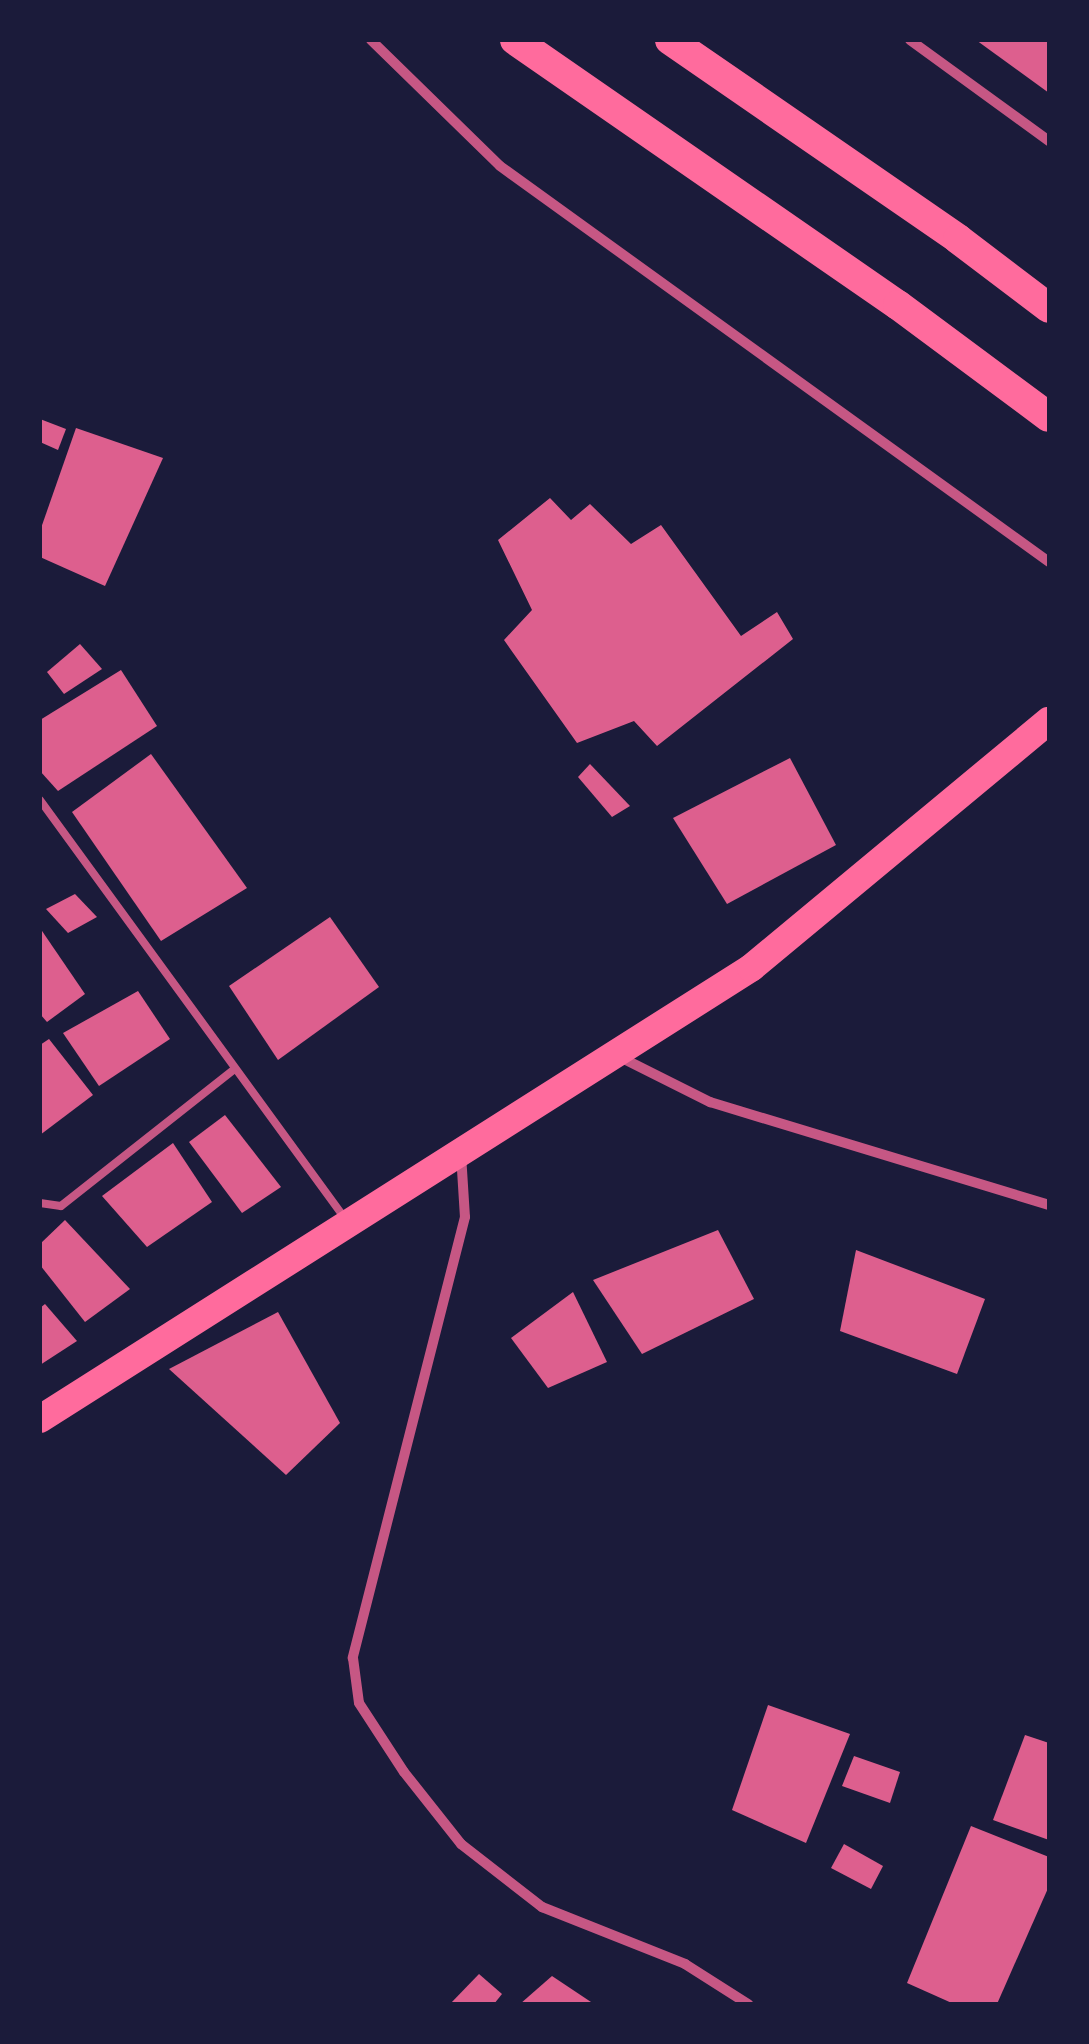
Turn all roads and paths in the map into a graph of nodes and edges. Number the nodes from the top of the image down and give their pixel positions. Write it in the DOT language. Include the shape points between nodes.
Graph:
graph roads {
  1 [pos="371,40"];
  2 [pos="515,40"];
  3 [pos="670,40"];
  4 [pos="910,40"];
  5 [pos="1049,141"];
  6 [pos="1049,308"];
  7 [pos="1049,417"];
  8 [pos="1049,562"];
  9 [pos="1049,721"];
  10 [pos="40,800"];
  11 [pos="615,1054"];
  12 [pos="233,1070"];
  13 [pos="460,1149"];
  14 [pos="40,1203"];
  15 [pos="1049,1205"];
  16 [pos="346,1220"];
  17 [pos="40,1419"];
  18 [pos="748,2004"];
  1 -- 8 [label="street" via="500,166"];
  2 -- 7 [label="highway"];
  3 -- 6 [label="highway"];
  4 -- 5 [label="street"];
  9 -- 11 [label="highway" via="751,968"];
  10 -- 12 [label="lane"];
  11 -- 13 [label="highway"];
  11 -- 15 [label="street" via="710,1102"];
  12 -- 14 [label="lane" via="60,1206"];
  12 -- 16 [label="lane"];
  13 -- 16 [label="highway"];
  13 -- 18 [label="street" via="465,1217 352,1658 359,1703 461,1844 542,1907 685,1964"];
  16 -- 17 [label="highway"];
}
